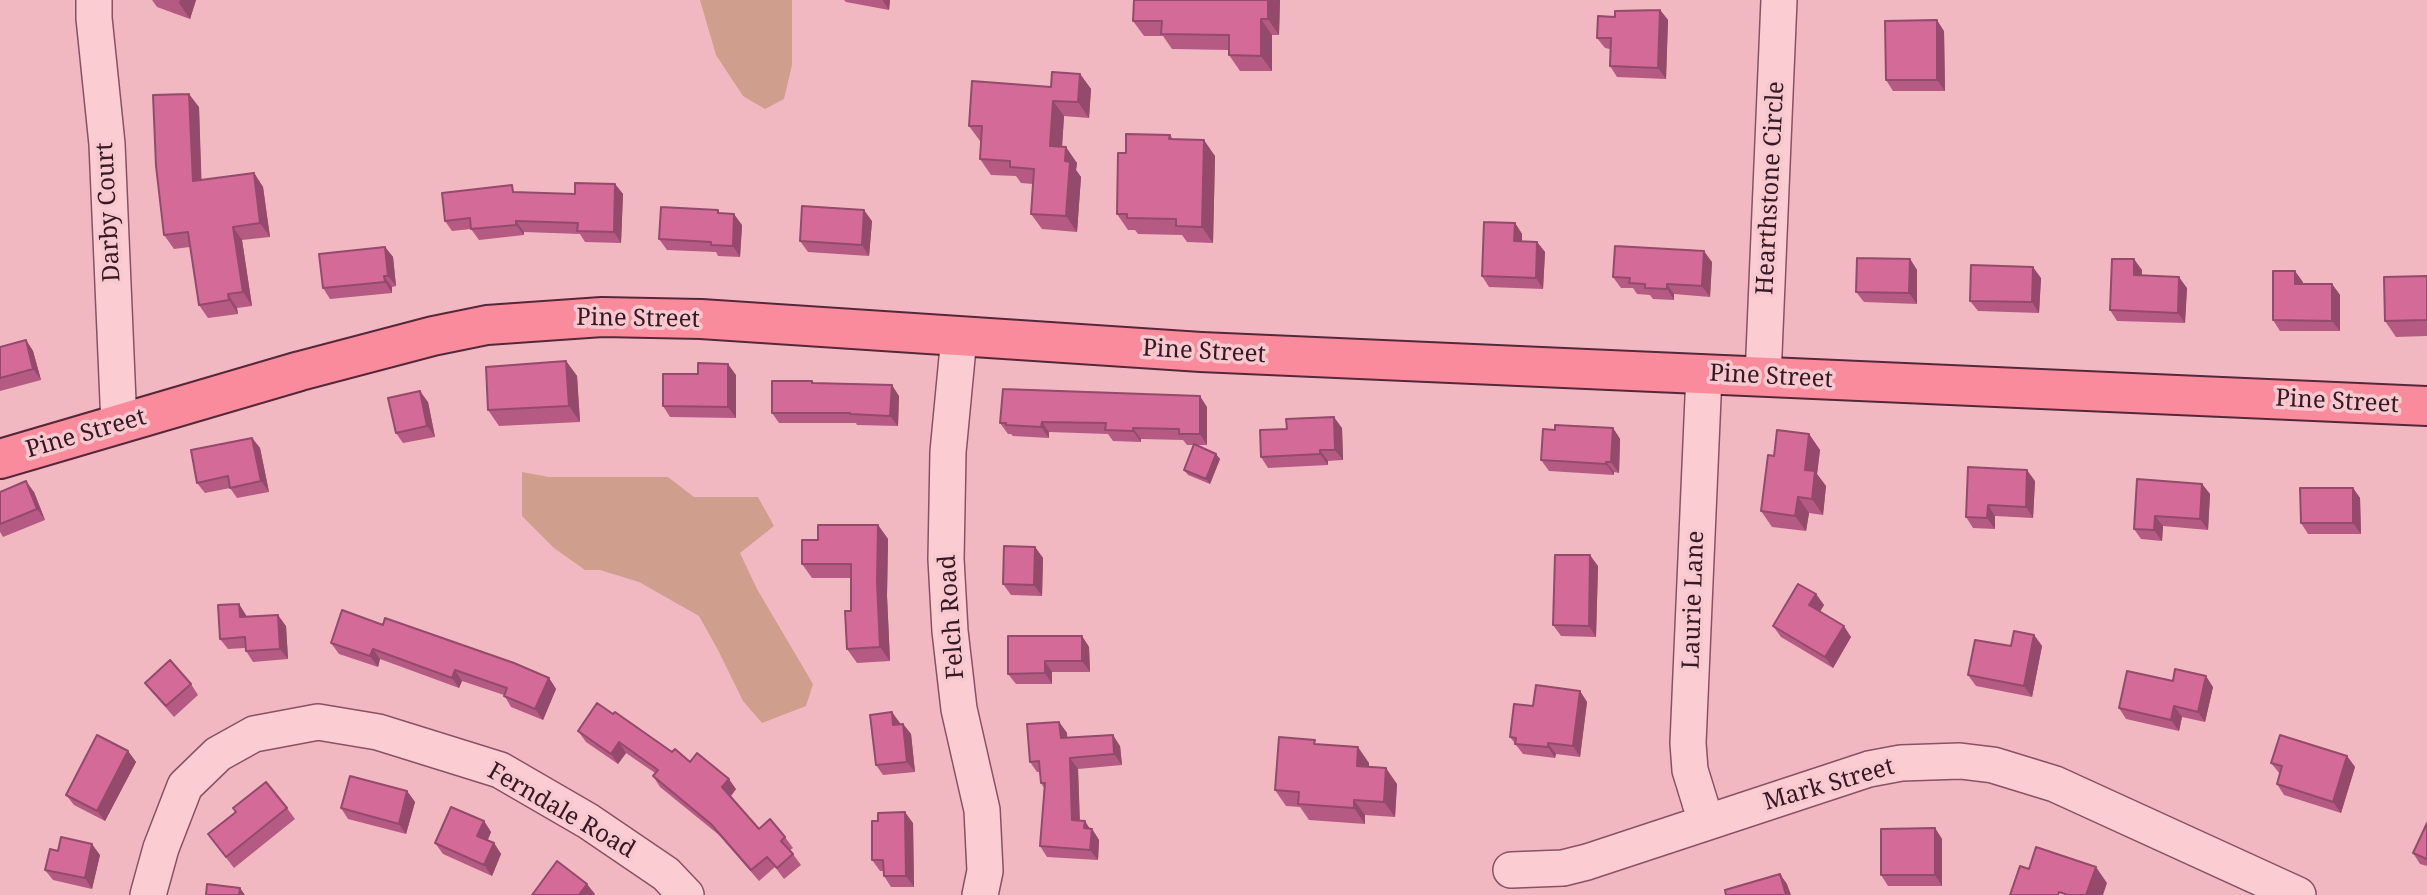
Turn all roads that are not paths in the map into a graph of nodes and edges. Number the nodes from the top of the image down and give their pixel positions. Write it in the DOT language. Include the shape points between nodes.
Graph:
graph roads {
  1 [pos="94,0"];
  2 [pos="1779,0"];
  3 [pos="959,337"];
  4 [pos="1704,374"];
  5 [pos="1763,377"];
  6 [pos="2427,406"];
  7 [pos="119,425"];
  8 [pos="0,459"];
  9 [pos="1706,822"];
  10 [pos="1511,870"];
  11 [pos="148,895"];
  12 [pos="686,895"];
  13 [pos="980,895"];
  14 [pos="2298,895"];
  1 -- 7 [label="street, Darby Court" via="107,156"];
  2 -- 5 [label="street, Hearthstone Circle"];
  3 -- 4 [label="main road, Pine Street"];
  3 -- 7 [label="main road, Pine Street" via="644,317 487,325 368,352"];
  3 -- 13 [label="street, Felch Road" via="948,452 946,559 959,709 982,810 985,871"];
  4 -- 5 [label="main road, Pine Street"];
  4 -- 9 [label="street, Laurie Lane" via="1688,743 1690,770"];
  5 -- 6 [label="main road, Pine Street"];
  7 -- 8 [label="main road, Pine Street"];
  9 -- 10 [label="street, Mark Street" via="1563,868"];
  9 -- 14 [label="street, Mark Street" via="1869,769 1971,762 2055,784"];
  11 -- 12 [label="street, Ferndale Road" via="186,786 218,754 254,734 318,722 378,732 500,770 588,821 666,874"];
}
